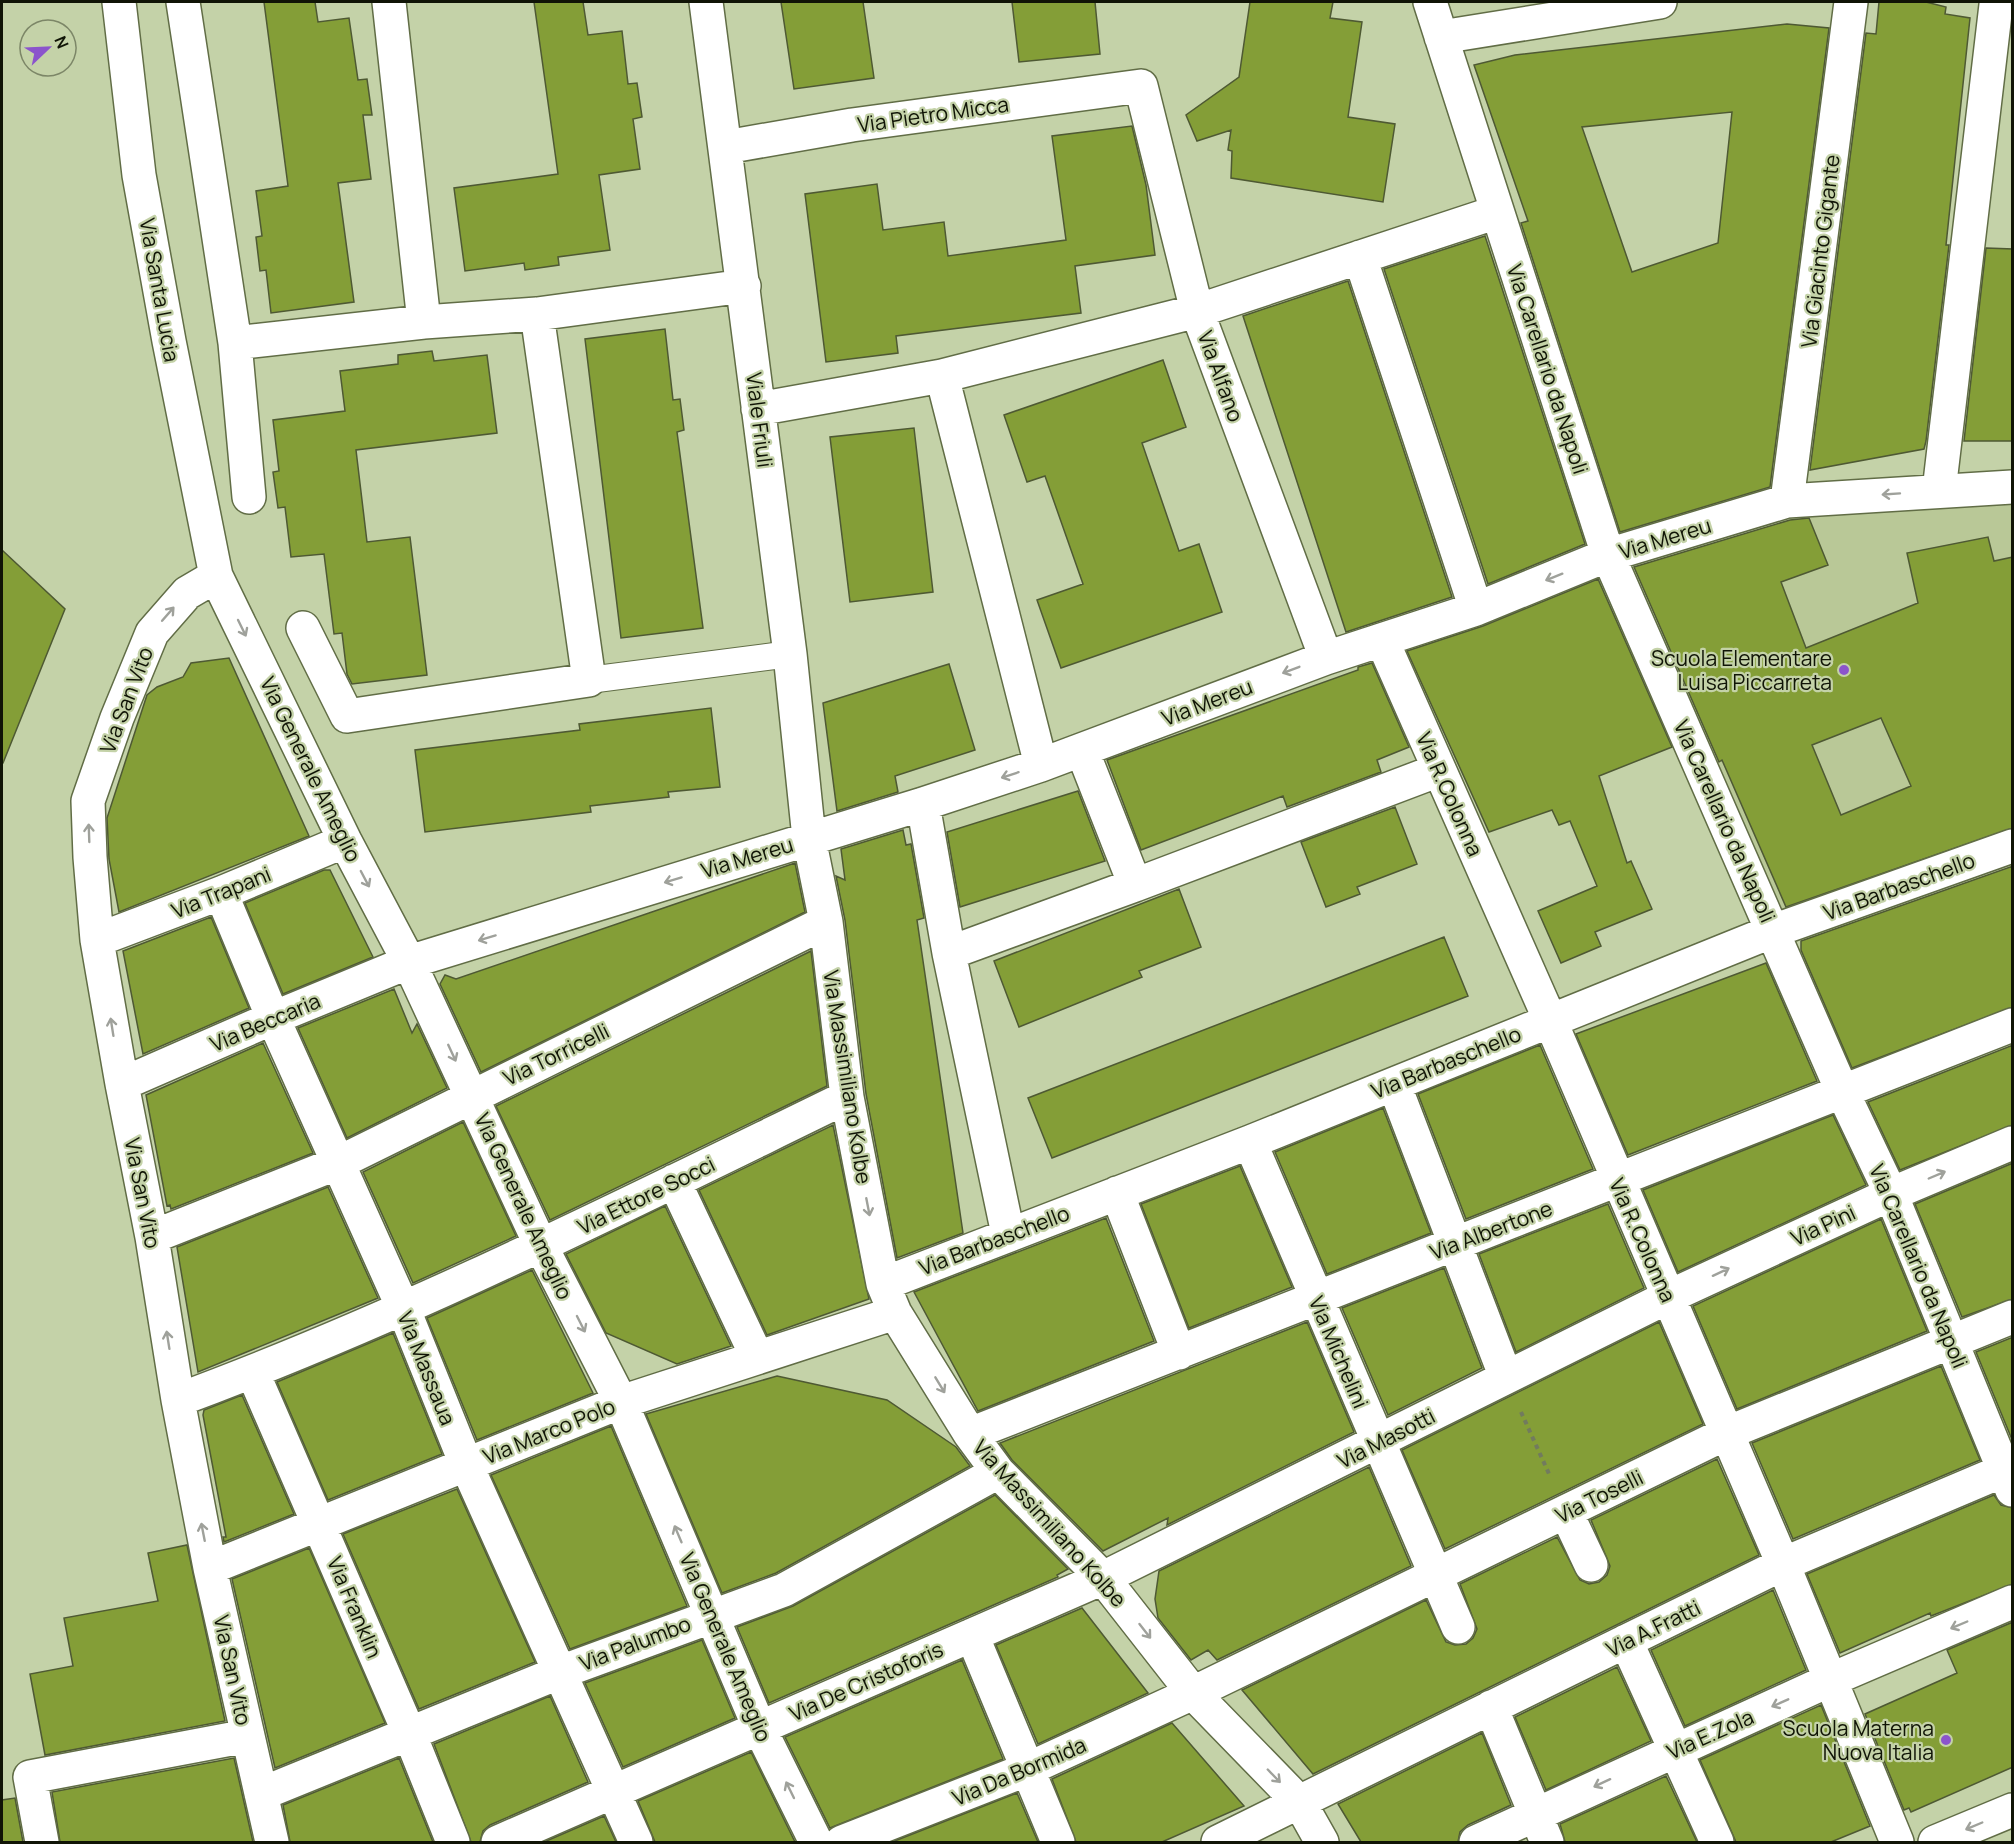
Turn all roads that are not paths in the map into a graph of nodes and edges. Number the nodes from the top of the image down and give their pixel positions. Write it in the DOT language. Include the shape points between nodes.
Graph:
graph roads {
  1 [pos="119,2"];
  2 [pos="183,2"];
  3 [pos="389,2"];
  4 [pos="706,2"];
  5 [pos="1430,2"];
  6 [pos="1660,2"];
  7 [pos="1851,2"];
  8 [pos="1997,5"];
  9 [pos="1441,37"];
  10 [pos="1141,86"];
  11 [pos="726,147"];
  12 [pos="1497,212"];
  13 [pos="1360,257"];
  14 [pos="744,286"];
  15 [pos="1197,311"];
  16 [pos="537,314"];
  17 [pos="424,321"];
  18 [pos="236,344"];
  19 [pos="942,376"];
  20 [pos="758,409"];
  21 [pos="2013,487"];
  22 [pos="1940,491"];
  23 [pos="249,497"];
  24 [pos="1787,501"];
  25 [pos="1608,555"];
  26 [pos="216,576"];
  27 [pos="1476,609"];
  28 [pos="303,627"];
  29 [pos="1382,640"];
  30 [pos="790,654"];
  31 [pos="1326,657"];
  32 [pos="589,680"];
  33 [pos="1082,750"];
  34 [pos="1041,765"];
  35 [pos="1439,770"];
  36 [pos="923,804"];
  37 [pos="809,838"];
  38 [pos="345,841"];
  39 [pos="2013,846"];
  40 [pos="1135,885"];
  41 [pos="221,893"];
  42 [pos="826,922"];
  43 [pos="1773,931"];
  44 [pos="98,940"];
  45 [pos="949,953"];
  46 [pos="409,962"];
  47 [pos="273,1018"];
  48 [pos="1550,1020"];
  49 [pos="2013,1025"];
  50 [pos="122,1084"];
  51 [pos="1394,1084"];
  52 [pos="1843,1093"];
  53 [pos="472,1095"];
  54 [pos="847,1097"];
  55 [pos="1250,1142"];
  56 [pos="2013,1143"];
  57 [pos="338,1163"];
  58 [pos="674,1181"];
  59 [pos="1617,1181"];
  60 [pos="1117,1193"];
  61 [pos="1891,1194"];
  62 [pos="1008,1234"];
  63 [pos="152,1237"];
  64 [pos="1456,1242"];
  65 [pos="541,1246"];
  66 [pos="1668,1296"];
  67 [pos="889,1298"];
  68 [pos="1317,1300"];
  69 [pos="404,1310"];
  70 [pos="2013,1317"];
  71 [pos="1952,1343"];
  72 [pos="1179,1353"];
  73 [pos="757,1357"];
  74 [pos="253,1373"];
  75 [pos="1505,1375"];
  76 [pos="178,1401"];
  77 [pos="621,1402"];
  78 [pos="1727,1433"];
  79 [pos="970,1434"];
  80 [pos="1377,1443"];
  81 [pos="466,1464"];
  82 [pos="998,1472"];
  83 [pos="2010,1476"];
  84 [pos="1566,1512"];
  85 [pos="320,1524"];
  86 [pos="1784,1564"];
  87 [pos="1591,1565"];
  88 [pos="210,1568"];
  89 [pos="1437,1575"];
  90 [pos="1103,1578"];
  91 [pos="2013,1602"];
  92 [pos="712,1614"];
  93 [pos="1458,1627"];
  94 [pos="972,1635"];
  95 [pos="1626,1641"];
  96 [pos="558,1672"];
  97 [pos="1830,1680"];
  98 [pos="1193,1693"];
  99 [pos="1491,1707"];
  100 [pos="759,1727"];
  101 [pos="410,1735"];
  102 [pos="247,1736"];
  103 [pos="1676,1750"];
  104 [pos="1028,1769"];
  105 [pos="614,1791"];
  106 [pos="261,1794"];
  107 [pos="1300,1803"];
  108 [pos="2013,1810"];
  109 [pos="1541,1828"];
  110 [pos="42,1842"];
  111 [pos="272,1842"];
  112 [pos="453,1842"];
  113 [pos="498,1842"];
  114 [pos="636,1842"];
  115 [pos="816,1842"];
  116 [pos="842,1842"];
  117 [pos="1058,1842"];
  118 [pos="1218,1842"];
  119 [pos="1323,1842"];
  120 [pos="1476,1842"];
  121 [pos="1717,1842"];
  122 [pos="1897,1842"];
  123 [pos="1935,1842"];
  1 -- 26 [label="street, Via Santa Lucia" via="139,175"];
  2 -- 18 [label="street"];
  3 -- 17 [label="street"];
  4 -- 11 [label="street, Viale Friuli"];
  5 -- 9 [label="street, Via Carellario da Napoli"];
  6 -- 9 [label="street"];
  7 -- 24 [label="street, Via Giacinto Gigante"];
  8 -- 22 [label="street"];
  9 -- 12 [label="street, Via Carellario da Napoli"];
  10 -- 11 [label="street, Via Pietro Micca" via="852,125"];
  10 -- 15 [label="street, Via Alfano"];
  11 -- 14 [label="street, Viale Friuli"];
  12 -- 13 [label="street"];
  12 -- 25 [label="street, Via Carellario da Napoli"];
  13 -- 15 [label="street"];
  13 -- 27 [label="street"];
  14 -- 16 [label="street"];
  14 -- 20 [label="street, Viale Friuli"];
  15 -- 19 [label="street"];
  15 -- 31 [label="street, Via Alfano"];
  16 -- 17 [label="street"];
  16 -- 32 [label="street"];
  17 -- 18 [label="street"];
  18 -- 23 [label="street"];
  19 -- 20 [label="street"];
  19 -- 34 [label="street"];
  20 -- 30 [label="street, Viale Friuli"];
  21 -- 22 [label="street, Via Mereu"];
  22 -- 24 [label="street, Via Mereu, one-way"];
  24 -- 25 [label="street, Via Mereu"];
  25 -- 27 [label="street, Via Mereu, one-way"];
  25 -- 43 [label="street, Via Carellario da Napoli"];
  26 -- 38 [label="street, Via Generale Ameglio, one-way"];
  44 -- 26 [label="street, Via San Vito, one-way" via="88,801 153,633 188,593"];
  27 -- 29 [label="street, Via Mereu"];
  28 -- 32 [label="street" via="347,716"];
  29 -- 31 [label="street, Via Mereu"];
  29 -- 35 [label="street, Via R.Colonna"];
  30 -- 32 [label="street"];
  30 -- 37 [label="street, Viale Friuli"];
  31 -- 33 [label="street, Via Mereu, one-way"];
  33 -- 34 [label="street, Via Mereu"];
  33 -- 40 [label="street"];
  34 -- 36 [label="street, Via Mereu, one-way"];
  35 -- 40 [label="street"];
  35 -- 48 [label="street, Via R.Colonna"];
  36 -- 37 [label="street, Via Mereu"];
  36 -- 45 [label="street"];
  37 -- 42 [label="street, Via Massimiliano Kolbe"];
  37 -- 46 [label="street, Via Mereu, one-way"];
  38 -- 41 [label="street, Via Trapani"];
  38 -- 46 [label="street, Via Generale Ameglio, one-way"];
  39 -- 43 [label="street, Via Barbaschello"];
  40 -- 45 [label="street"];
  41 -- 44 [label="street, Via Trapani"];
  41 -- 47 [label="street, Via Massaua"];
  42 -- 53 [label="street, Via Torricelli"];
  42 -- 54 [label="street, Via Massimiliano Kolbe"];
  43 -- 48 [label="street, Via Barbaschello"];
  43 -- 52 [label="street, Via Carellario da Napoli"];
  50 -- 44 [label="street, Via San Vito, one-way"];
  45 -- 62 [label="street"];
  46 -- 47 [label="street, Via Beccaria"];
  46 -- 53 [label="street, Via Generale Ameglio, one-way"];
  47 -- 50 [label="street, Via Beccaria"];
  47 -- 57 [label="street, Via Massaua"];
  48 -- 51 [label="street, Via Barbaschello"];
  48 -- 59 [label="street, Via R.Colonna"];
  49 -- 52 [label="street, Via Albertone"];
  50 -- 63 [label="street, Via San Vito"];
  51 -- 55 [label="street, Via Barbaschello"];
  51 -- 64 [label="street"];
  52 -- 59 [label="street, Via Albertone"];
  52 -- 61 [label="street, Via Carellario da Napoli"];
  53 -- 57 [label="street, Via Torricelli"];
  53 -- 65 [label="street, Via Generale Ameglio"];
  54 -- 58 [label="street, Via Ettore Socci"];
  54 -- 67 [label="street, Via Massimiliano Kolbe, one-way"];
  55 -- 60 [label="street, Via Barbaschello"];
  55 -- 68 [label="street, Via Michelini"];
  61 -- 56 [label="street, Via Pini, one-way"];
  57 -- 63 [label="street, Via Torricelli"];
  57 -- 69 [label="street, Via Massaua"];
  58 -- 65 [label="street, Via Ettore Socci"];
  58 -- 73 [label="street"];
  59 -- 64 [label="street, Via Albertone"];
  59 -- 66 [label="street, Via R.Colonna"];
  60 -- 62 [label="street, Via Barbaschello"];
  60 -- 72 [label="street"];
  66 -- 61 [label="street, Via Pini, one-way"];
  61 -- 71 [label="street, Via Carellario da Napoli"];
  62 -- 67 [label="street, Via Barbaschello"];
  76 -- 63 [label="street, Via San Vito, one-way"];
  64 -- 68 [label="street, Via Albertone"];
  64 -- 75 [label="street"];
  65 -- 69 [label="street, Via Ettore Socci"];
  65 -- 77 [label="street, Via Generale Ameglio, one-way"];
  66 -- 75 [label="street, Via Masotti"];
  66 -- 78 [label="street, Via R.Colonna"];
  67 -- 73 [label="street, Via Marco Polo"];
  67 -- 79 [label="street, Via Massimiliano Kolbe, one-way"];
  68 -- 72 [label="street, Via Albertone"];
  68 -- 80 [label="street, Via Michelini"];
  69 -- 74 [label="street, Via Ettore Socci"];
  69 -- 81 [label="street, Via Massaua"];
  70 -- 71 [label="street, Via Toselli"];
  71 -- 78 [label="street, Via Toselli"];
  71 -- 83 [label="street, Via Carellario da Napoli"];
  72 -- 79 [label="street, Via Albertone"];
  73 -- 77 [label="street, Via Marco Polo"];
  74 -- 76 [label="street, Via Ettore Socci"];
  74 -- 85 [label="street, Via Franklin"];
  75 -- 80 [label="street, Via Masotti"];
  88 -- 76 [label="street, Via San Vito, one-way"];
  77 -- 81 [label="street, Via Marco Polo"];
  92 -- 77 [label="street, Via Generale Ameglio, one-way"];
  78 -- 84 [label="street, Via Toselli"];
  78 -- 86 [label="street, Via R.Colonna"];
  79 -- 82 [label="street, Via Massimiliano Kolbe"];
  80 -- 89 [label="street, Via Michelini"];
  80 -- 90 [label="street, Via Masotti"];
  81 -- 85 [label="street, Via Marco Polo"];
  81 -- 96 [label="street, Via Massaua"];
  82 -- 90 [label="street, Via Massimiliano Kolbe"];
  82 -- 92 [label="street, Via Palumbo" via="784,1590"];
  83 -- 86 [label="street, Via A.Fratti"];
  84 -- 87 [label="street"];
  84 -- 89 [label="street, Via Toselli"];
  85 -- 88 [label="street, Via Marco Polo"];
  85 -- 101 [label="street, Via Franklin"];
  86 -- 95 [label="street, Via A.Fratti"];
  86 -- 97 [label="street, Via R.Colonna"];
  88 -- 102 [label="street, Via San Vito"];
  89 -- 93 [label="street, Via Michelini"];
  89 -- 98 [label="street, Via Toselli"];
  90 -- 94 [label="street, Via De Cristoforis"];
  90 -- 98 [label="street, Via Massimiliano Kolbe, one-way"];
  91 -- 97 [label="street, Via E.Zola, one-way"];
  92 -- 96 [label="street, Via Palumbo"];
  92 -- 100 [label="street, Via Generale Ameglio"];
  94 -- 100 [label="street, Via De Cristoforis"];
  94 -- 104 [label="street"];
  95 -- 99 [label="street, Via A.Fratti"];
  95 -- 103 [label="street"];
  96 -- 101 [label="street, Via Palumbo"];
  96 -- 105 [label="street, Via Massaua"];
  97 -- 103 [label="street, Via E.Zola, one-way"];
  97 -- 122 [label="street, Via R.Colonna"];
  98 -- 104 [label="street, Via Da Bormida"];
  98 -- 107 [label="street, Via Massimiliano Kolbe, one-way"];
  99 -- 107 [label="street, Via A.Fratti"];
  99 -- 109 [label="street"];
  100 -- 105 [label="street, Via De Cristoforis"];
  115 -- 100 [label="street, Via Generale Ameglio, one-way"];
  101 -- 106 [label="street, Via Palumbo"];
  101 -- 112 [label="street, Via Franklin"];
  102 -- 106 [label="street, Via San Vito"];
  102 -- 110 [label="street" via="30,1777"];
  103 -- 109 [label="street, Via E.Zola, one-way"];
  103 -- 121 [label="street"];
  104 -- 116 [label="street, Via Da Bormida"];
  104 -- 117 [label="street"];
  105 -- 113 [label="street, Via De Cristoforis"];
  105 -- 114 [label="street, Via Massaua"];
  106 -- 111 [label="street, Via San Vito"];
  107 -- 118 [label="street, Via A.Fratti"];
  107 -- 119 [label="street, Via Massimiliano Kolbe"];
  108 -- 123 [label="street, one-way"];
  109 -- 120 [label="street, Via E.Zola"];
}
